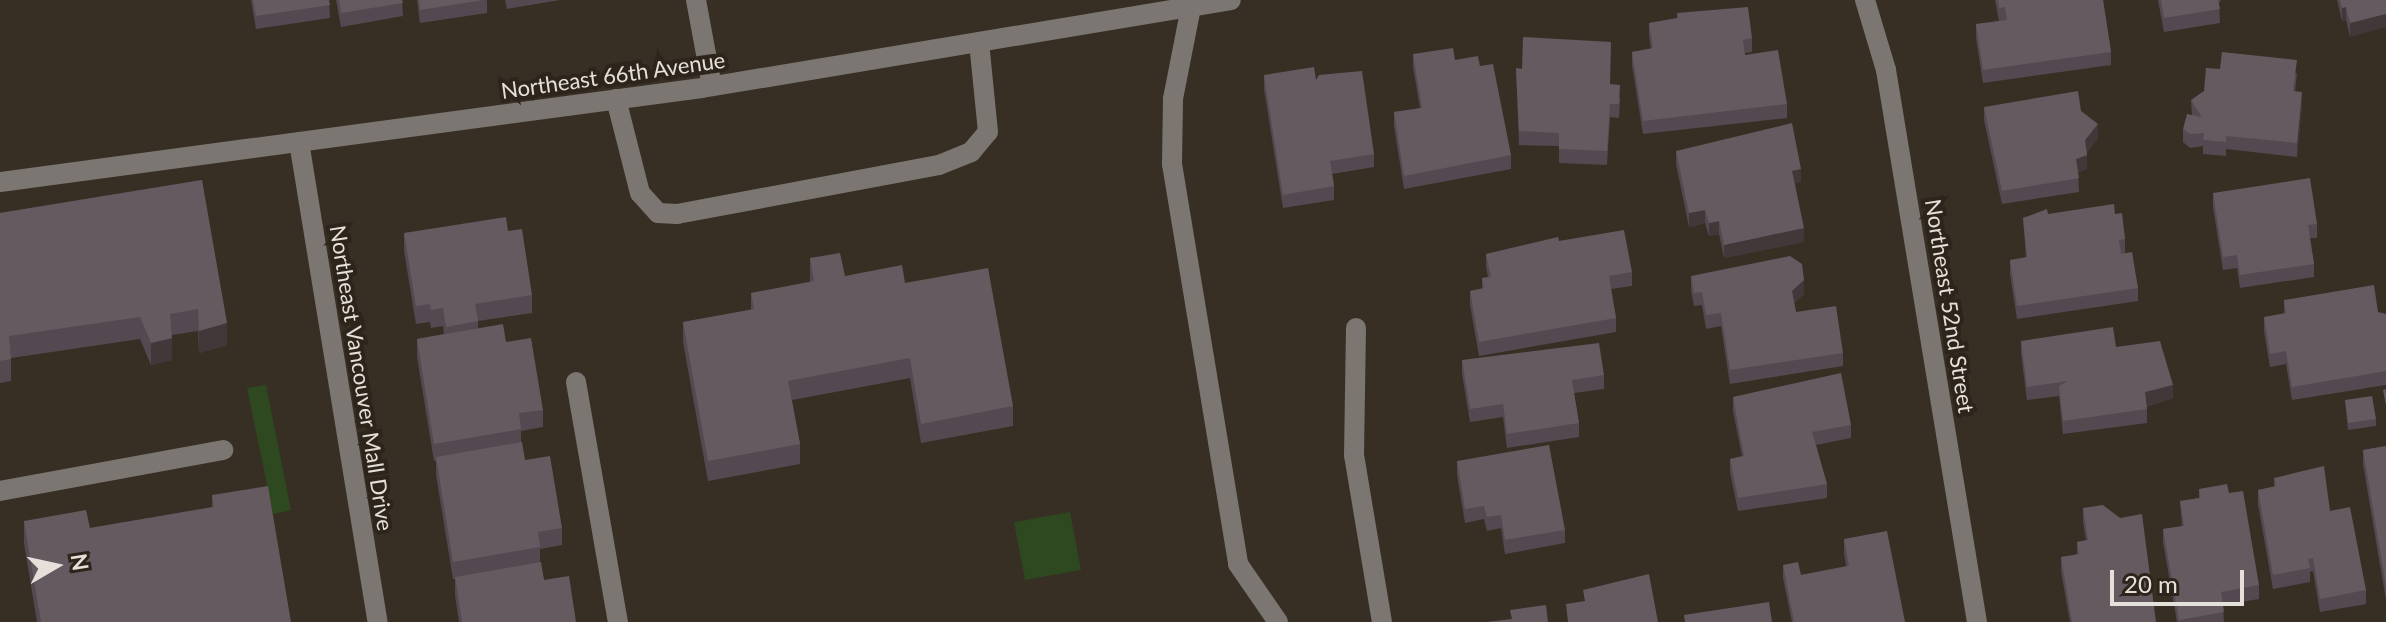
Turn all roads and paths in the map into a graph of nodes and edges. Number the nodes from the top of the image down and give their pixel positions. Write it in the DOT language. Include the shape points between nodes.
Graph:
graph roads {
  1 [pos="696,0"];
  2 [pos="1231,0"];
  3 [pos="1865,0"];
  4 [pos="1191,7"];
  5 [pos="979,42"];
  6 [pos="712,86"];
  7 [pos="616,99"];
  8 [pos="299,142"];
  9 [pos="0,182"];
  10 [pos="1356,328"];
  11 [pos="576,382"];
  12 [pos="223,450"];
  13 [pos="0,491"];
  14 [pos="378,622"];
  15 [pos="618,622"];
  16 [pos="1278,622"];
  17 [pos="1382,622"];
  18 [pos="1977,622"];
  1 -- 6 [label="street"];
  2 -- 4 [label="street, Northeast 66th Avenue"];
  3 -- 18 [label="street, Northeast 52nd Street" via="1886,70"];
  4 -- 5 [label="street, Northeast 66th Avenue"];
  4 -- 16 [label="street" via="1173,99 1172,164 1238,564"];
  5 -- 6 [label="street, Northeast 66th Avenue"];
  5 -- 7 [label="street" via="988,132 971,152 939,165 677,214 658,213 640,193"];
  6 -- 7 [label="street, Northeast 66th Avenue"];
  7 -- 8 [label="street, Northeast 66th Avenue"];
  8 -- 9 [label="street, Northeast 66th Avenue"];
  8 -- 14 [label="street, Northeast Vancouver Mall Drive"];
  10 -- 17 [label="street" via="1354,455"];
  11 -- 15 [label="street"];
  12 -- 13 [label="street"];
}
